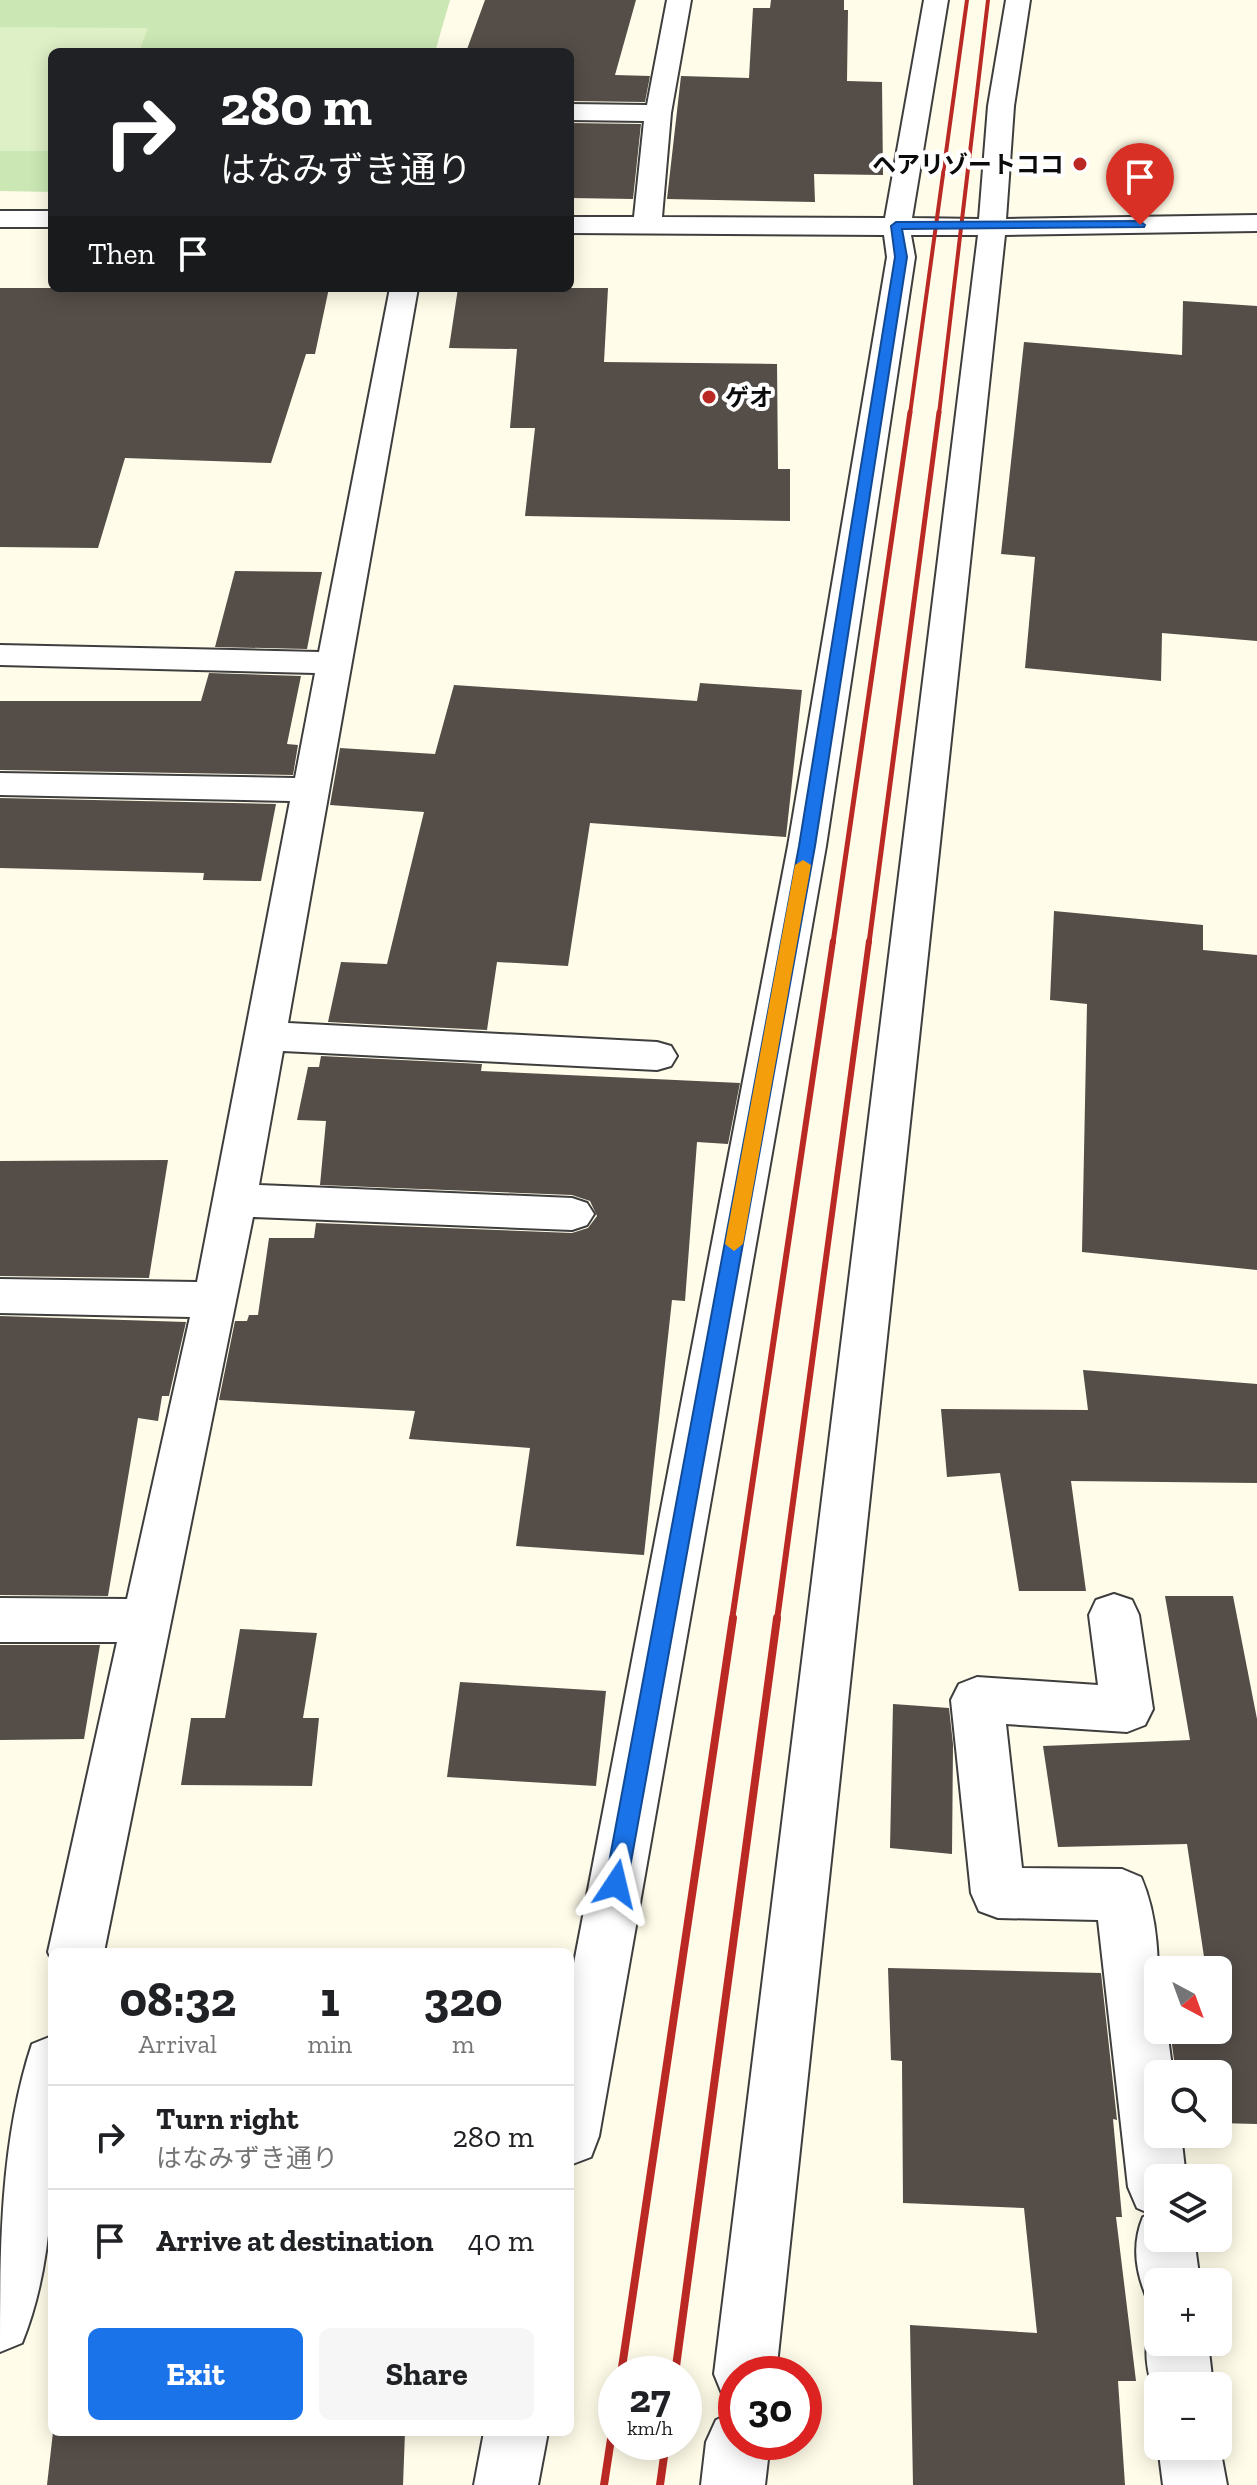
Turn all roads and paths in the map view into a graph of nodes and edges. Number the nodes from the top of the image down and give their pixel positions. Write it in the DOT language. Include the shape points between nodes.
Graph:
graph roads {
  1 [pos="679,0"];
  2 [pos="936,0"];
  3 [pos="1018,0"];
  4 [pos="574,112"];
  5 [pos="658,113"];
  6 [pos="0,219"];
  7 [pos="48,219"];
  8 [pos="1257,223"];
  9 [pos="574,225"];
  10 [pos="647,226"];
  11 [pos="896,226"];
  12 [pos="993,227"];
  13 [pos="403,292"];
  14 [pos="0,655"];
  15 [pos="332,663"];
  16 [pos="0,784"];
  17 [pos="309,790"];
  18 [pos="265,1036"];
  19 [pos="657,1056"];
  20 [pos="234,1200"];
  21 [pos="572,1214"];
  22 [pos="0,1296"];
  23 [pos="216,1300"];
  24 [pos="1114,1615"];
  25 [pos="0,1620"];
  26 [pos="147,1621"];
  27 [pos="77,1948"];
  28 [pos="48,2084"];
  29 [pos="574,2114"];
  30 [pos="1155,2164"];
  31 [pos="0,2321"];
  32 [pos="747,2356"];
  33 [pos="515,2436"];
  34 [pos="736,2460"];
  35 [pos="1192,2460"];
  36 [pos="506,2485"];
  37 [pos="733,2485"];
  38 [pos="1195,2485"];
  1 -- 5 [label="street"];
  2 -- 11 [label="street"];
  3 -- 12 [label="street" via="1001,106"];
  4 -- 5 [label="street"];
  5 -- 10 [label="street"];
  6 -- 7 [label="street"];
  8 -- 12 [label="street"];
  9 -- 10 [label="street"];
  10 -- 11 [label="street"];
  11 -- 12 [label="street"];
  11 -- 29 [label="street" via="901,257 807,846"];
  12 -- 32 [label="street"];
  13 -- 15 [label="street"];
  14 -- 15 [label="street"];
  15 -- 17 [label="street"];
  16 -- 17 [label="street"];
  17 -- 18 [label="street"];
  18 -- 19 [label="street" via="558,1034"];
  18 -- 20 [label="street"];
  20 -- 21 [label="street"];
  20 -- 23 [label="street"];
  22 -- 23 [label="street"];
  23 -- 26 [label="street"];
  24 -- 30 [label="street" via="1127,1709 977,1700 998,1893 1122,1895"];
  25 -- 26 [label="street"];
  26 -- 27 [label="street"];
  28 -- 31 [label="street"];
  33 -- 36 [label="street"];
  34 -- 37 [label="street"];
  35 -- 38 [label="street"];
}
